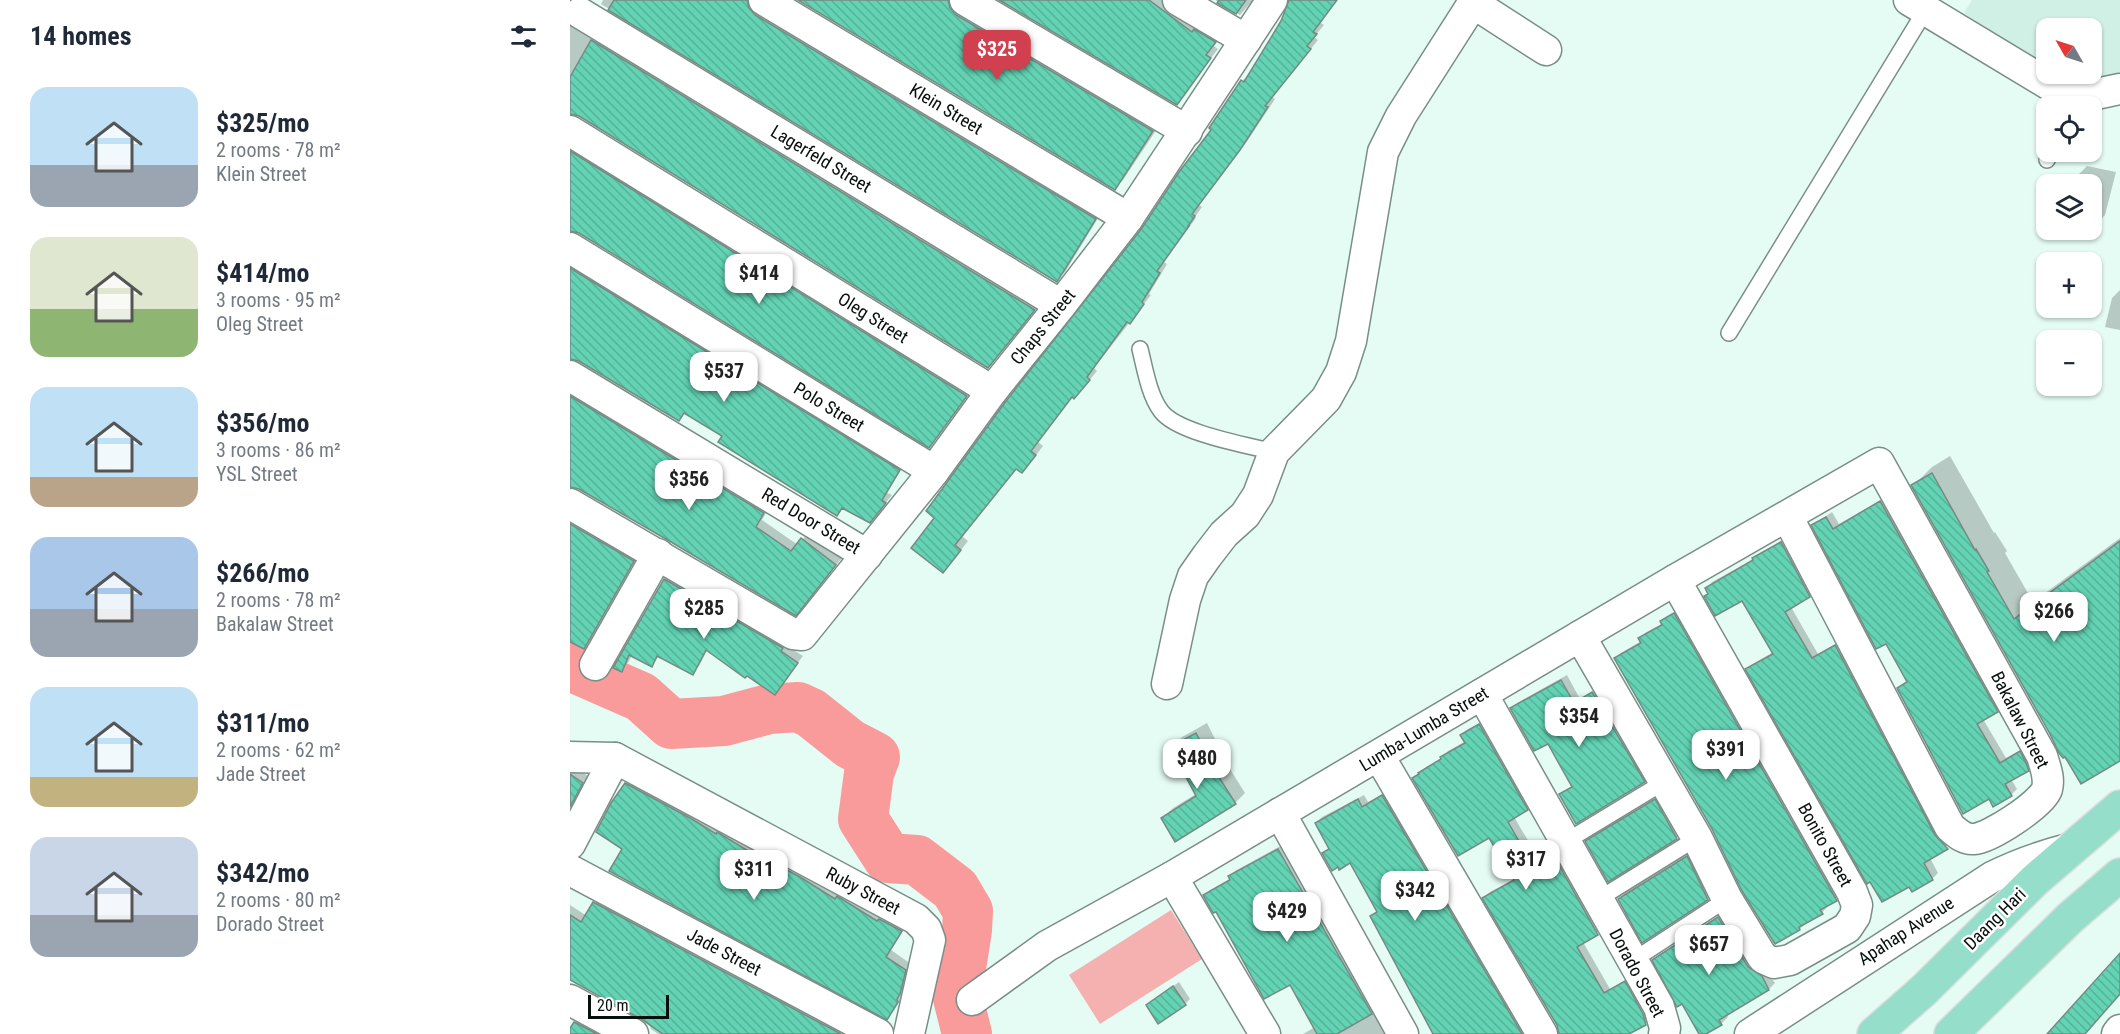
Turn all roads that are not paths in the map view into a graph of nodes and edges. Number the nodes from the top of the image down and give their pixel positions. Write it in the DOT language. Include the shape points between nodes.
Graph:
graph roads {
  1 [pos="764,0"];
  2 [pos="964,0"];
  3 [pos="1178,0"];
  4 [pos="1272,0"];
  5 [pos="1474,1"];
  6 [pos="1923,4"];
  7 [pos="579,14"];
  8 [pos="1246,40"];
  9 [pos="1546,50"];
  10 [pos="2120,89"];
  11 [pos="2061,96"];
  12 [pos="2096,96"];
  13 [pos="570,131"];
  14 [pos="1187,131"];
  15 [pos="1128,218"];
  16 [pos="570,248"];
  17 [pos="1061,305"];
  18 [pos="1729,333"];
  19 [pos="1140,349"];
  20 [pos="570,376"];
  21 [pos="992,392"];
  22 [pos="1274,452"];
  23 [pos="1879,463"];
  24 [pos="934,471"];
  25 [pos="570,504"];
  26 [pos="1787,516"];
  27 [pos="658,554"];
  28 [pos="867,555"];
  29 [pos="1675,580"];
  30 [pos="1580,636"];
  31 [pos="595,665"];
  32 [pos="1167,684"];
  33 [pos="1482,694"];
  34 [pos="1379,756"];
  35 [pos="570,757"];
  36 [pos="615,758"];
  37 [pos="1664,782"];
  38 [pos="2120,807"];
  39 [pos="1280,813"];
  40 [pos="1697,838"];
  41 [pos="1565,842"];
  42 [pos="570,844"];
  43 [pos="2072,848"];
  44 [pos="570,870"];
  45 [pos="1172,878"];
  46 [pos="2116,879"];
  47 [pos="1727,899"];
  48 [pos="1597,900"];
  49 [pos="1632,961"];
  50 [pos="570,1000"];
  51 [pos="972,1000"];
  52 [pos="2120,1030"];
  53 [pos="633,1034"];
  54 [pos="878,1034"];
  55 [pos="909,1034"];
  56 [pos="1265,1034"];
  57 [pos="1403,1034"];
  58 [pos="1542,1034"];
  59 [pos="1664,1034"];
  60 [pos="1750,1034"];
  61 [pos="1874,1034"];
  62 [pos="1951,1034"];
  63 [pos="2116,1034"];
  1 -- 15 [label="street, Klein Street"];
  2 -- 14 [label="street"];
  3 -- 8 [label="street"];
  4 -- 8 [label="street, Chaps Street"];
  5 -- 9 [label="street"];
  5 -- 22 [label="street" via="1401,116 1383,152 1352,341 1341,372 1326,399"];
  6 -- 11 [label="street"];
  6 -- 18 [label="lane"];
  7 -- 17 [label="street, Lagerfeld Street"];
  8 -- 14 [label="street, Chaps Street"];
  10 -- 12 [label="street"];
  13 -- 21 [label="street, Oleg Street"];
  14 -- 15 [label="street, Chaps Street"];
  15 -- 17 [label="street, Chaps Street"];
  16 -- 24 [label="street, Polo Street"];
  17 -- 21 [label="street, Chaps Street"];
  19 -- 22 [label="lane" via="1162,412 1186,428"];
  20 -- 28 [label="street, Red Door Street"];
  21 -- 24 [label="street, Chaps Street"];
  22 -- 32 [label="street" via="1258,495 1194,576"];
  23 -- 26 [label="street, Lumba-Lumba Street"];
  23 -- 26 [label="street, Bakalaw Street" via="2042,756 2048,776 2046,791 2034,806 1985,836 1961,836 1950,827"];
  24 -- 28 [label="street, Chaps Street"];
  25 -- 27 [label="street"];
  26 -- 29 [label="street, Lumba-Lumba Street"];
  27 -- 28 [label="street, Chaps Street" via="793,634 802,635"];
  27 -- 31 [label="street"];
  29 -- 30 [label="street, Lumba-Lumba Street"];
  29 -- 47 [label="street, Bonito Street" via="1857,905 1847,928 1790,960 1774,963 1764,958"];
  30 -- 33 [label="street, Lumba-Lumba Street"];
  30 -- 37 [label="street, Bonito Street"];
  33 -- 34 [label="street, Lumba-Lumba Street"];
  33 -- 41 [label="street, Dorado Street"];
  34 -- 39 [label="street, Lumba-Lumba Street"];
  34 -- 58 [label="street"];
  35 -- 36 [label="street, Ruby Street"];
  36 -- 42 [label="street"];
  36 -- 55 [label="street, Ruby Street" via="916,919 926,928 930,940"];
  37 -- 40 [label="street, Bonito Street"];
  37 -- 41 [label="lane"];
  38 -- 43 [label="main road, Daang Hari"];
  39 -- 45 [label="street, Lumba-Lumba Street"];
  39 -- 57 [label="street"];
  40 -- 47 [label="street, Bonito Street"];
  40 -- 48 [label="lane"];
  41 -- 48 [label="street, Dorado Street"];
  43 -- 46 [label="main road"];
  43 -- 60 [label="street, Apahap Avenue" via="1992,877"];
  43 -- 61 [label="main road, Daang Hari"];
  44 -- 54 [label="street, Jade Street"];
  45 -- 51 [label="street, Lumba-Lumba Street" via="1047,945"];
  45 -- 56 [label="street"];
  46 -- 62 [label="main road" via="2071,917"];
  47 -- 49 [label="lane"];
  48 -- 49 [label="street, Dorado Street"];
  49 -- 59 [label="street, Dorado Street" via="1659,1007"];
  50 -- 53 [label="street"];
  52 -- 63 [label="street"];
}
